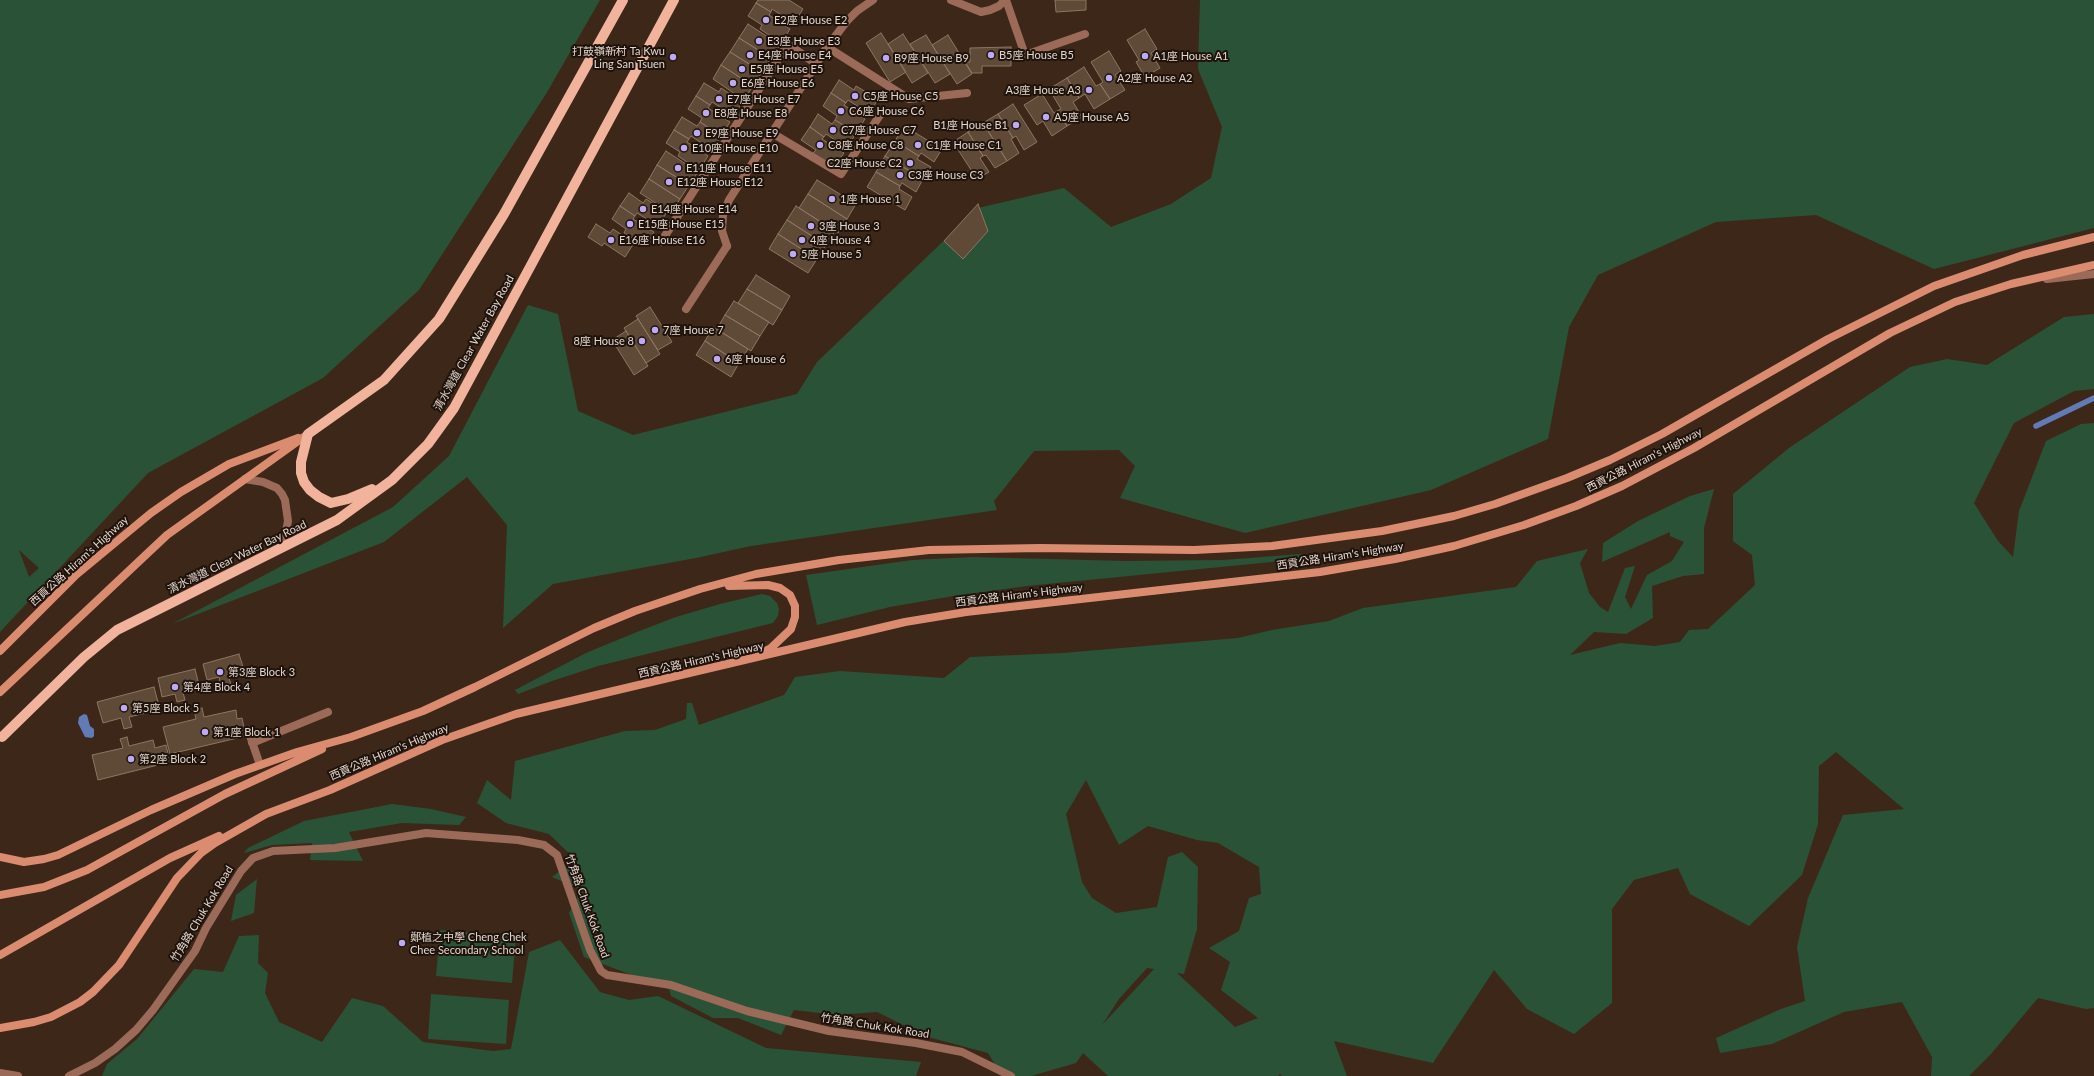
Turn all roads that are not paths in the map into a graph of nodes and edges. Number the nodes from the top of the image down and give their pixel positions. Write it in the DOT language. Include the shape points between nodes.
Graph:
graph roads {
  1 [pos="623,0"];
  2 [pos="674,0"];
  3 [pos="873,0"];
  4 [pos="951,0"];
  5 [pos="1005,0"];
  6 [pos="1086,34"];
  7 [pos="827,47"];
  8 [pos="816,64"];
  9 [pos="967,93"];
  10 [pos="882,112"];
  11 [pos="772,133"];
  12 [pos="2094,237"];
  13 [pos="662,242"];
  14 [pos="2094,265"];
  15 [pos="2094,274"];
  16 [pos="2011,284"];
  17 [pos="686,309"];
  18 [pos="308,434"];
  19 [pos="245,479"];
  20 [pos="392,480"];
  21 [pos="283,547"];
  22 [pos="700,589"];
  23 [pos="0,651"];
  24 [pos="749,660"];
  25 [pos="0,692"];
  26 [pos="328,712"];
  27 [pos="248,730"];
  28 [pos="350,737"];
  29 [pos="1,739"];
  30 [pos="252,743"];
  31 [pos="260,765"];
  32 [pos="266,814"];
  33 [pos="0,858"];
  34 [pos="0,895"];
  35 [pos="0,955"];
  36 [pos="0,1028"];
  37 [pos="0,1073"];
  38 [pos="18,1076"];
  39 [pos="69,1076"];
  40 [pos="1011,1076"];
  1 -- 18 [label="main road" via="504,214 439,319 384,380"];
  2 -- 20 [label="main road, 清水灣道 Clear Water Bay Road" via="454,408 428,444"];
  3 -- 7 [label="street" via="852,16"];
  4 -- 5 [label="street" via="981,12 999,6"];
  5 -- 6 [label="street" via="1025,55"];
  7 -- 8 [label="street"];
  7 -- 9 [label="street" via="909,99"];
  8 -- 11 [label="street"];
  8 -- 13 [label="street" via="788,44"];
  10 -- 11 [label="street" via="841,174"];
  11 -- 17 [label="street" via="729,200 723,215 722,231 727,246"];
  12 -- 22 [label="main road, 西貢公路 Hiram's Highway" via="2023,255 1934,286 1866,318 1662,434 1610,460 1528,493 1454,516 1382,531 1272,546 1194,550 971,548 890,553 756,574"];
  14 -- 16 [label="main road"];
  15 -- 16 [label="street, 西貢公路 Hiram's Highway"];
  16 -- 24 [label="main road, 西貢公路 Hiram's Highway" via="1955,302 1890,333 1694,448 1622,486 1524,525 1454,546 1312,573 966,612 904,622"];
  18 -- 19 [label="main road"];
  18 -- 20 [label="main road" via="300,462 301,473 304,482 319,497 331,503"];
  18 -- 23 [label="main road, 西貢公路 Hiram's Highway" via="229,464 151,512 81,571"];
  19 -- 21 [label="street" via="277,488 286,500 288,521"];
  19 -- 25 [label="main road" via="167,535"];
  20 -- 21 [label="main road, 清水灣道 Clear Water Bay Road" via="337,520"];
  21 -- 29 [label="main road, 清水灣道 Clear Water Bay Road" via="117,630 84,657"];
  22 -- 24 [label="main road" via="754,584 780,588 790,595 795,606 791,629 771,648"];
  22 -- 28 [label="main road, 西貢公路 Hiram's Highway" via="594,628 447,700 395,722"];
  24 -- 32 [label="main road, 西貢公路 Hiram's Highway" via="516,714 442,740 330,790"];
  26 -- 30 [label="street"];
  27 -- 30 [label="street"];
  28 -- 31 [label="main road, 西貢公路 Hiram's Highway"];
  28 -- 34 [label="main road" via="225,794 87,870 44,887"];
  30 -- 31 [label="street"];
  31 -- 33 [label="main road, 西貢公路 Hiram's Highway" via="189,793 58,855 29,862"];
  32 -- 35 [label="main road" via="170,858"];
  32 -- 36 [label="main road, 西貢公路 Hiram's Highway" via="215,843 190,864 167,892 119,965 93,992 51,1017"];
  37 -- 38 [label="street"];
  39 -- 40 [label="street, 竹角路 Chuk Kok Road" via="105,1056 140,1025 196,950 206,928 241,871 253,858 273,851 335,848 426,833 518,840 544,845 557,855 590,950 596,963 607,975 671,985 746,1011 829,1032 916,1043 962,1052"];
}
